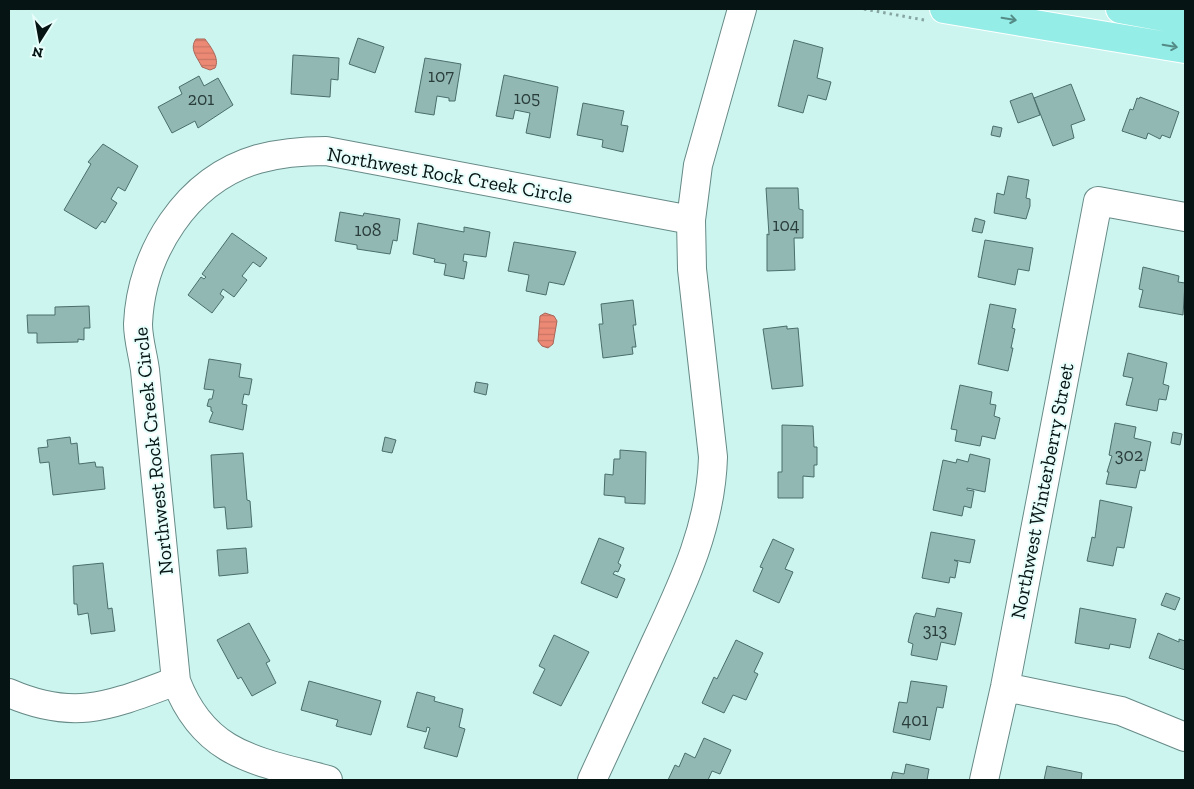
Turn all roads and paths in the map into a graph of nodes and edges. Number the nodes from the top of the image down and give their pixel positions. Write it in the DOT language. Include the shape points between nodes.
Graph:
graph roads {
  1 [pos="742,9"];
  2 [pos="944,9"];
  3 [pos="1120,9"];
  4 [pos="1185,21"];
  5 [pos="1185,49"];
  6 [pos="1185,217"];
  7 [pos="691,220"];
  8 [pos="176,681"];
  9 [pos="1005,687"];
  10 [pos="9,693"];
  11 [pos="1185,737"];
  12 [pos="328,780"];
  13 [pos="592,780"];
  14 [pos="984,780"];
  1 -- 7 [label="street" via="698,165"];
  2 -- 5 [label="main road, one-way"];
  3 -- 4 [label="main road"];
  6 -- 9 [label="street, Northwest Winterberry Street" via="1098,201"];
  7 -- 8 [label="street, Northwest Rock Creek Circle" via="326,151 292,152 256,160 223,175 194,196 170,224 152,255 142,290 138,326"];
  7 -- 13 [label="street" via="692,269 713,456 712,485 703,529 685,581"];
  8 -- 10 [label="street" via="93,708 64,709 35,704"];
  8 -- 12 [label="street, Northwest Rock Creek Circle" via="190,710 206,732 224,747 257,761"];
  9 -- 11 [label="street" via="1121,711"];
  9 -- 14 [label="street, Northwest Winterberry Street"];
}
